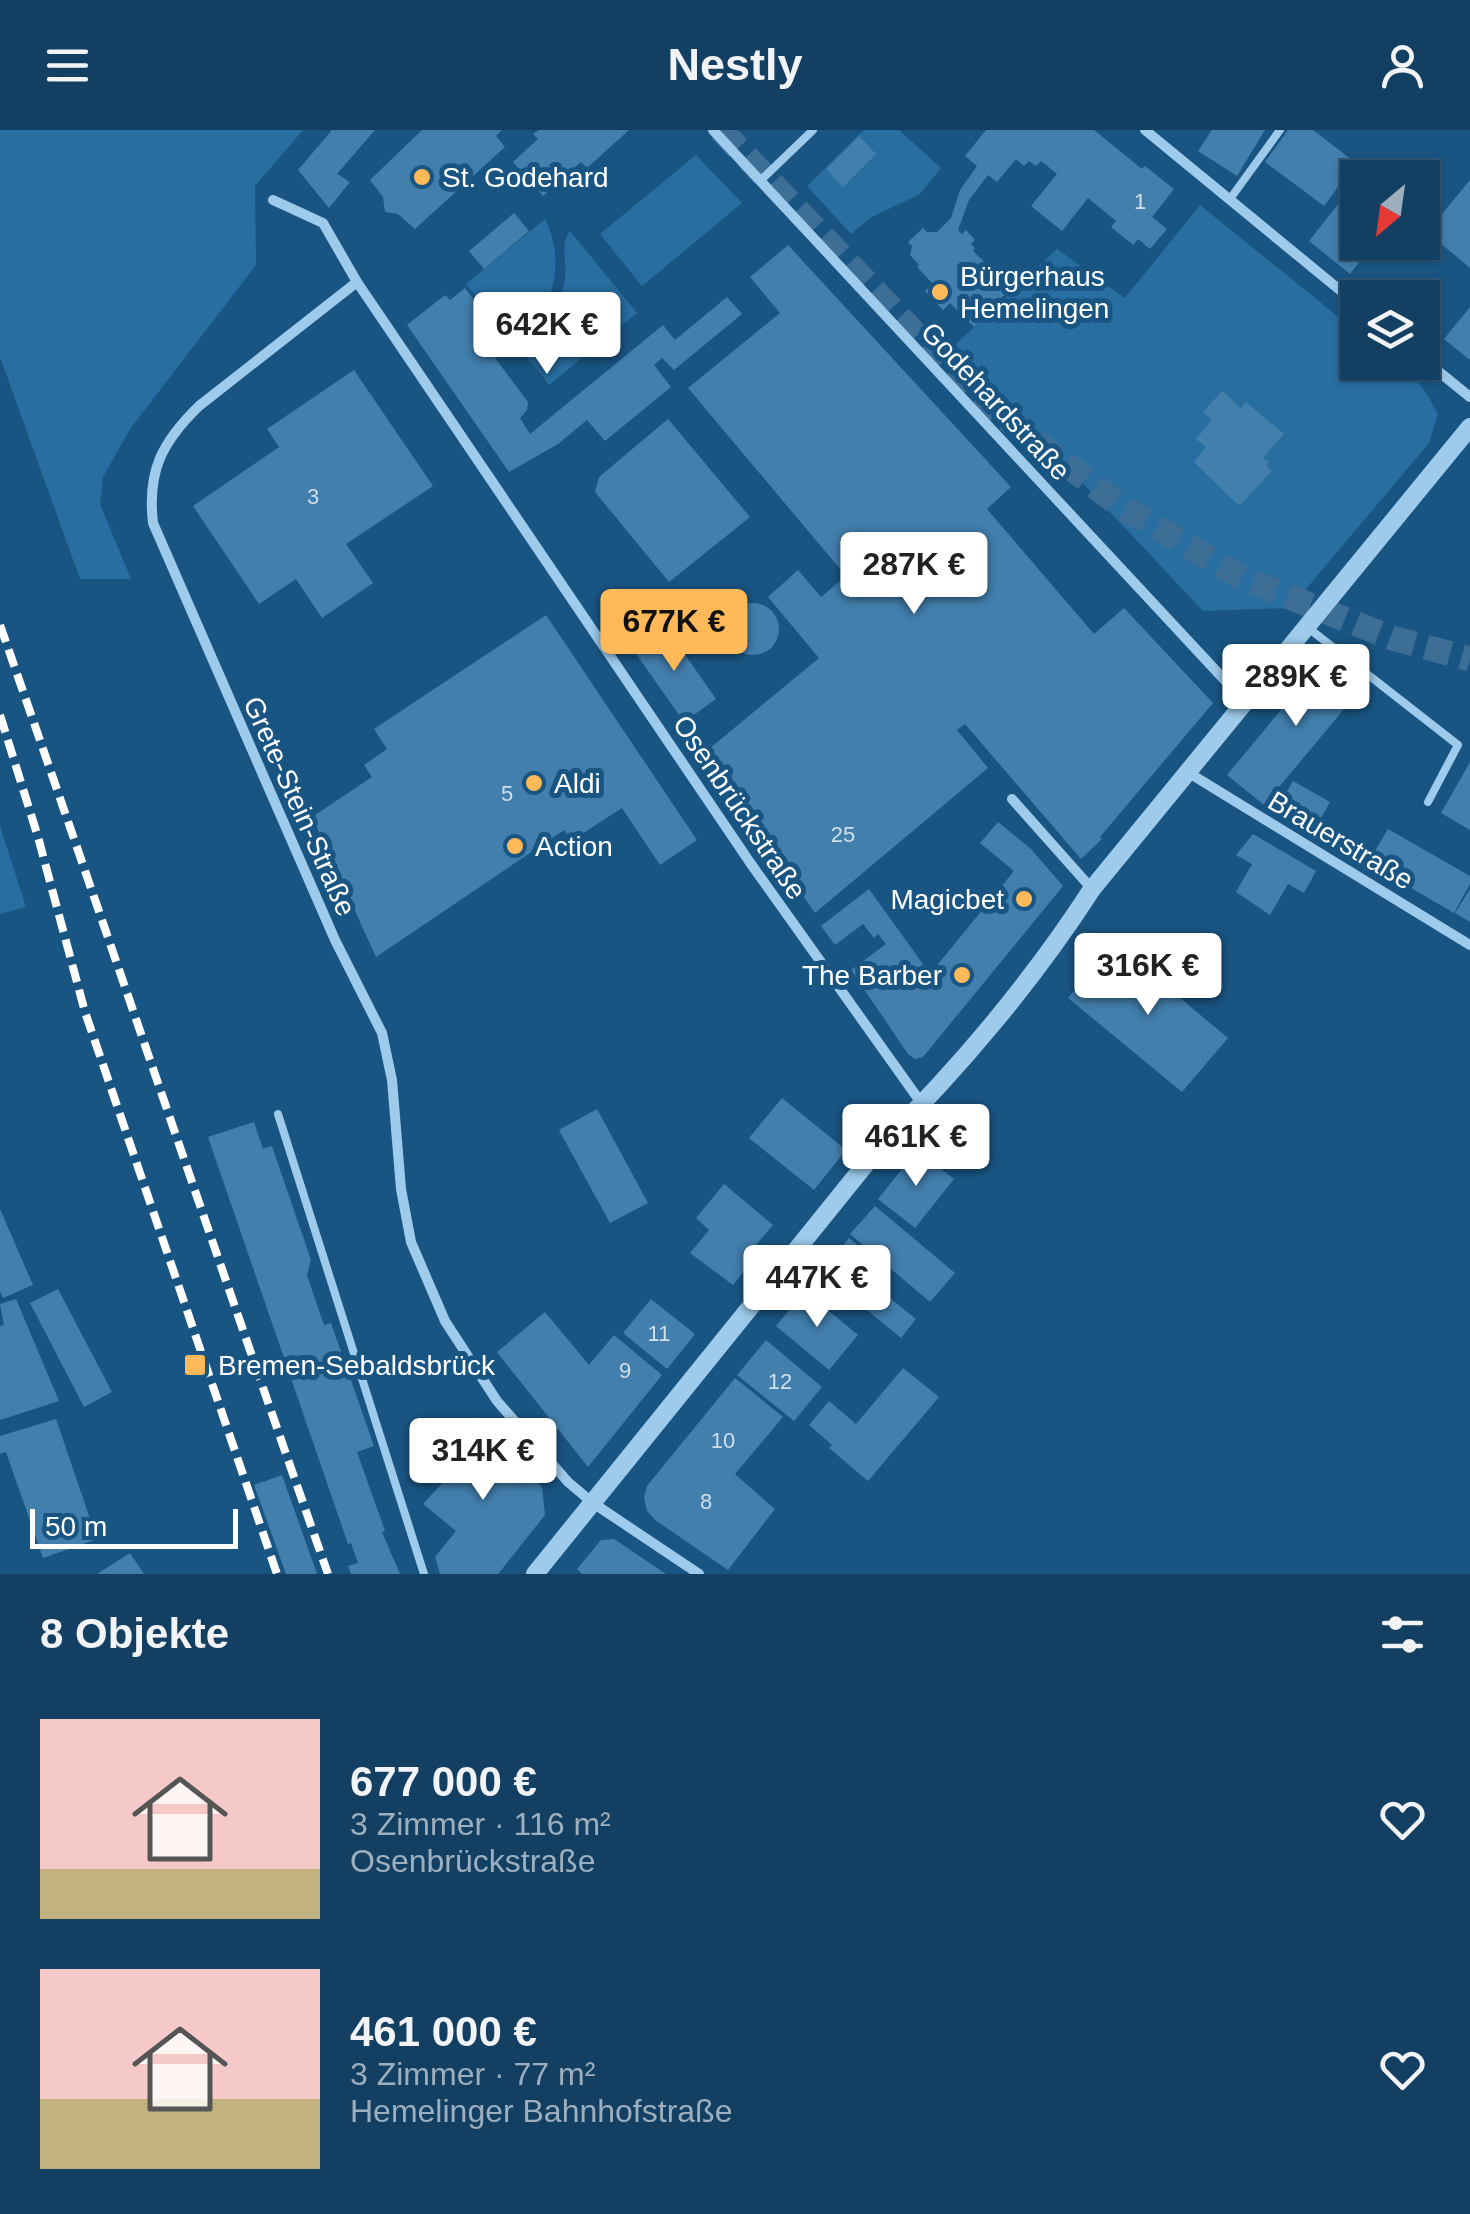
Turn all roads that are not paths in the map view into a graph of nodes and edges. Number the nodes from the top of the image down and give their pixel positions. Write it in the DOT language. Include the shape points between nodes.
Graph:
graph roads {
  1 [pos="713,130"];
  2 [pos="813,130"];
  3 [pos="1145,130"];
  4 [pos="1280,130"];
  5 [pos="760,181"];
  6 [pos="273,200"];
  7 [pos="1230,200"];
  8 [pos="357,282"];
  9 [pos="1340,290"];
  10 [pos="1440,373"];
  11 [pos="1470,397"];
  12 [pos="1470,427"];
  13 [pos="1307,628"];
  14 [pos="1246,703"];
  15 [pos="1189,774"];
  16 [pos="1012,799"];
  17 [pos="1428,802"];
  18 [pos="1092,889"];
  19 [pos="1470,945"];
  20 [pos="922,1105"];
  21 [pos="278,1114"];
  22 [pos="593,1503"];
  23 [pos="424,1574"];
  24 [pos="535,1574"];
  25 [pos="700,1574"];
  1 -- 5 [label="street, Godehardstraße"];
  2 -- 5 [label="lane"];
  3 -- 7 [label="street"];
  4 -- 7 [label="lane"];
  5 -- 14 [label="street, Godehardstraße"];
  6 -- 8 [label="street" via="323,223"];
  7 -- 9 [label="street"];
  8 -- 20 [label="street, Osenbrückstraße"];
  8 -- 22 [label="street, Grete-Stein-Straße" via="177,427 159,455 153,523 382,1033 411,1242 445,1321 497,1401"];
  10 -- 11 [label="street"];
  12 -- 13 [label="street"];
  13 -- 14 [label="street"];
  13 -- 17 [label="lane" via="1458,745"];
  14 -- 15 [label="street"];
  15 -- 18 [label="street"];
  15 -- 19 [label="street, Brauerstraße"];
  16 -- 18 [label="street"];
  18 -- 20 [label="street" via="1060,938"];
  20 -- 22 [label="street" via="881,1145"];
  21 -- 23 [label="lane"];
  22 -- 24 [label="street"];
  22 -- 25 [label="street, Grete-Stein-Straße"];
}
